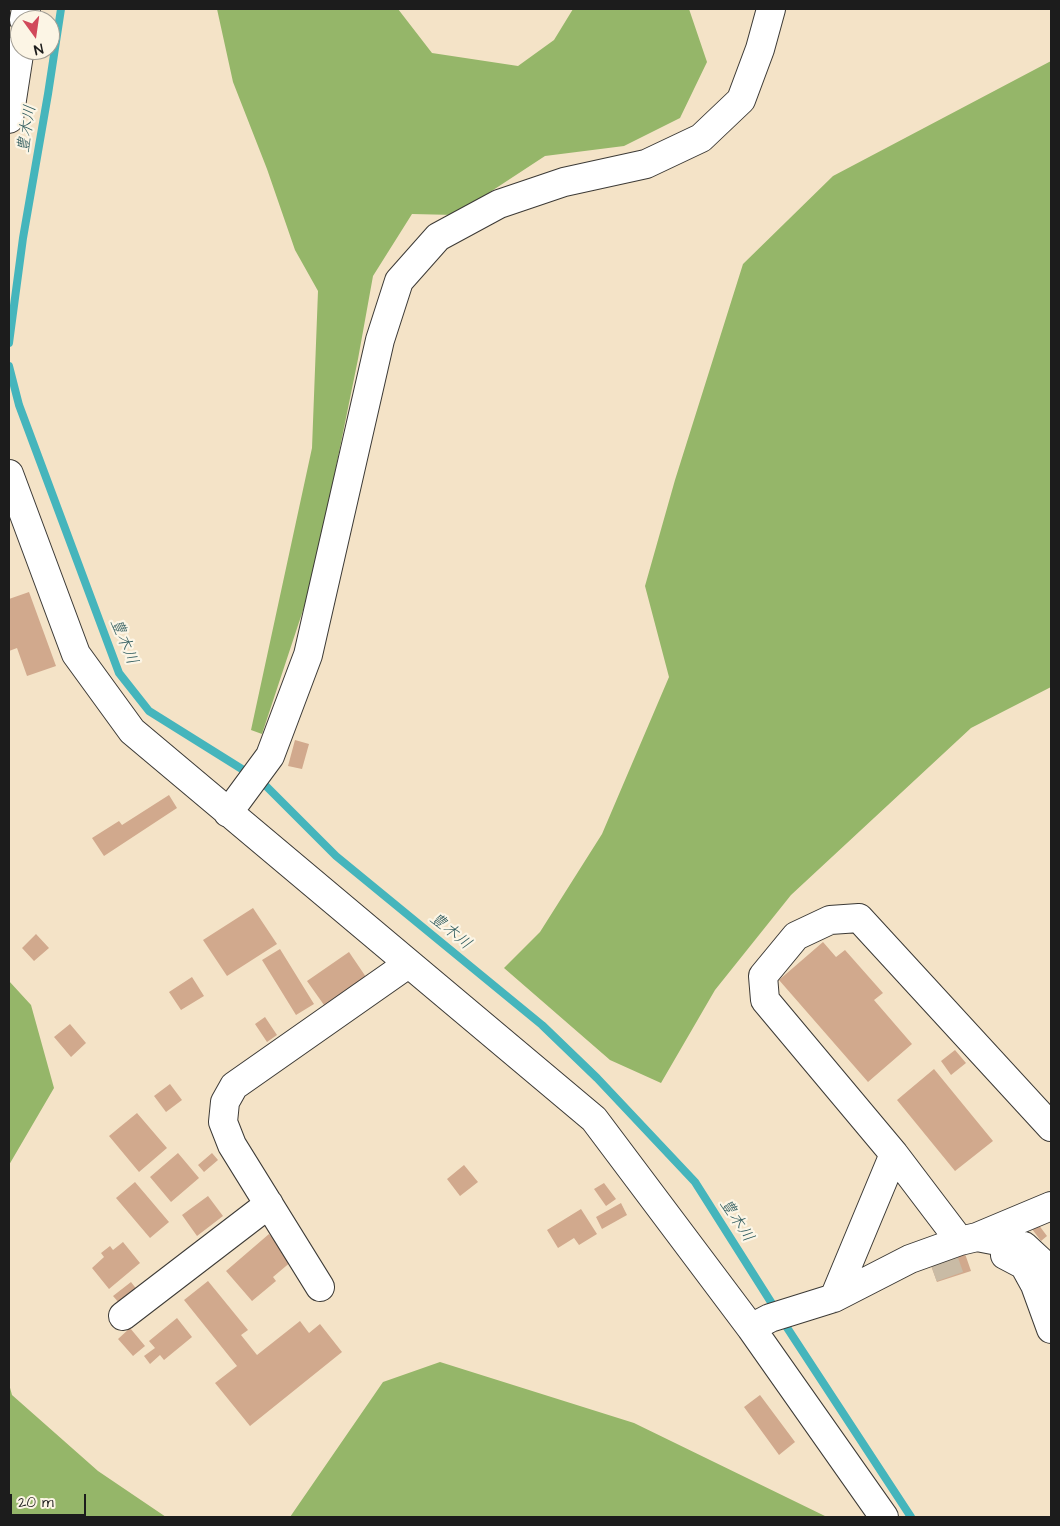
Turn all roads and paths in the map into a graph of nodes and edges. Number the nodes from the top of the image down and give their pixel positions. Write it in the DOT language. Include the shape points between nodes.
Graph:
graph roads {
  1 [pos="770,9"];
  2 [pos="18,60"];
  3 [pos="9,119"];
  4 [pos="9,474"];
  5 [pos="228,813"];
  6 [pos="408,964"];
  7 [pos="1051,1126"];
  8 [pos="894,1154"];
  9 [pos="269,1204"];
  10 [pos="1051,1206"];
  11 [pos="968,1245"];
  12 [pos="932,1268"];
  13 [pos="1051,1271"];
  14 [pos="320,1287"];
  15 [pos="834,1298"];
  16 [pos="123,1316"];
  17 [pos="770,1319"];
  18 [pos="1051,1329"];
  19 [pos="884,1517"];
  1 -- 5 [label="street" via="760,49 740,100 701,138 646,164 564,182 499,204 438,237 400,281 380,340 308,655 270,756"];
  2 -- 3 [label="street"];
  4 -- 5 [label="street" via="76,654 132,731"];
  5 -- 6 [label="street"];
  6 -- 9 [label="street" via="234,1086 226,1102 223,1122 232,1145"];
  6 -- 17 [label="street" via="594,1119"];
  7 -- 8 [label="street" via="860,918 830,920 796,936 763,976 765,1000"];
  8 -- 11 [label="street"];
  8 -- 15 [label="street"];
  9 -- 14 [label="street"];
  9 -- 16 [label="street"];
  10 -- 11 [label="street"];
  11 -- 13 [label="street" via="1024,1246"];
  11 -- 15 [label="street" via="910,1259"];
  11 -- 18 [label="street" via="1008,1256 1024,1265"];
  12 -- 15 [label="street" via="872,1290"];
  15 -- 17 [label="street"];
  17 -- 19 [label="street"];
}
